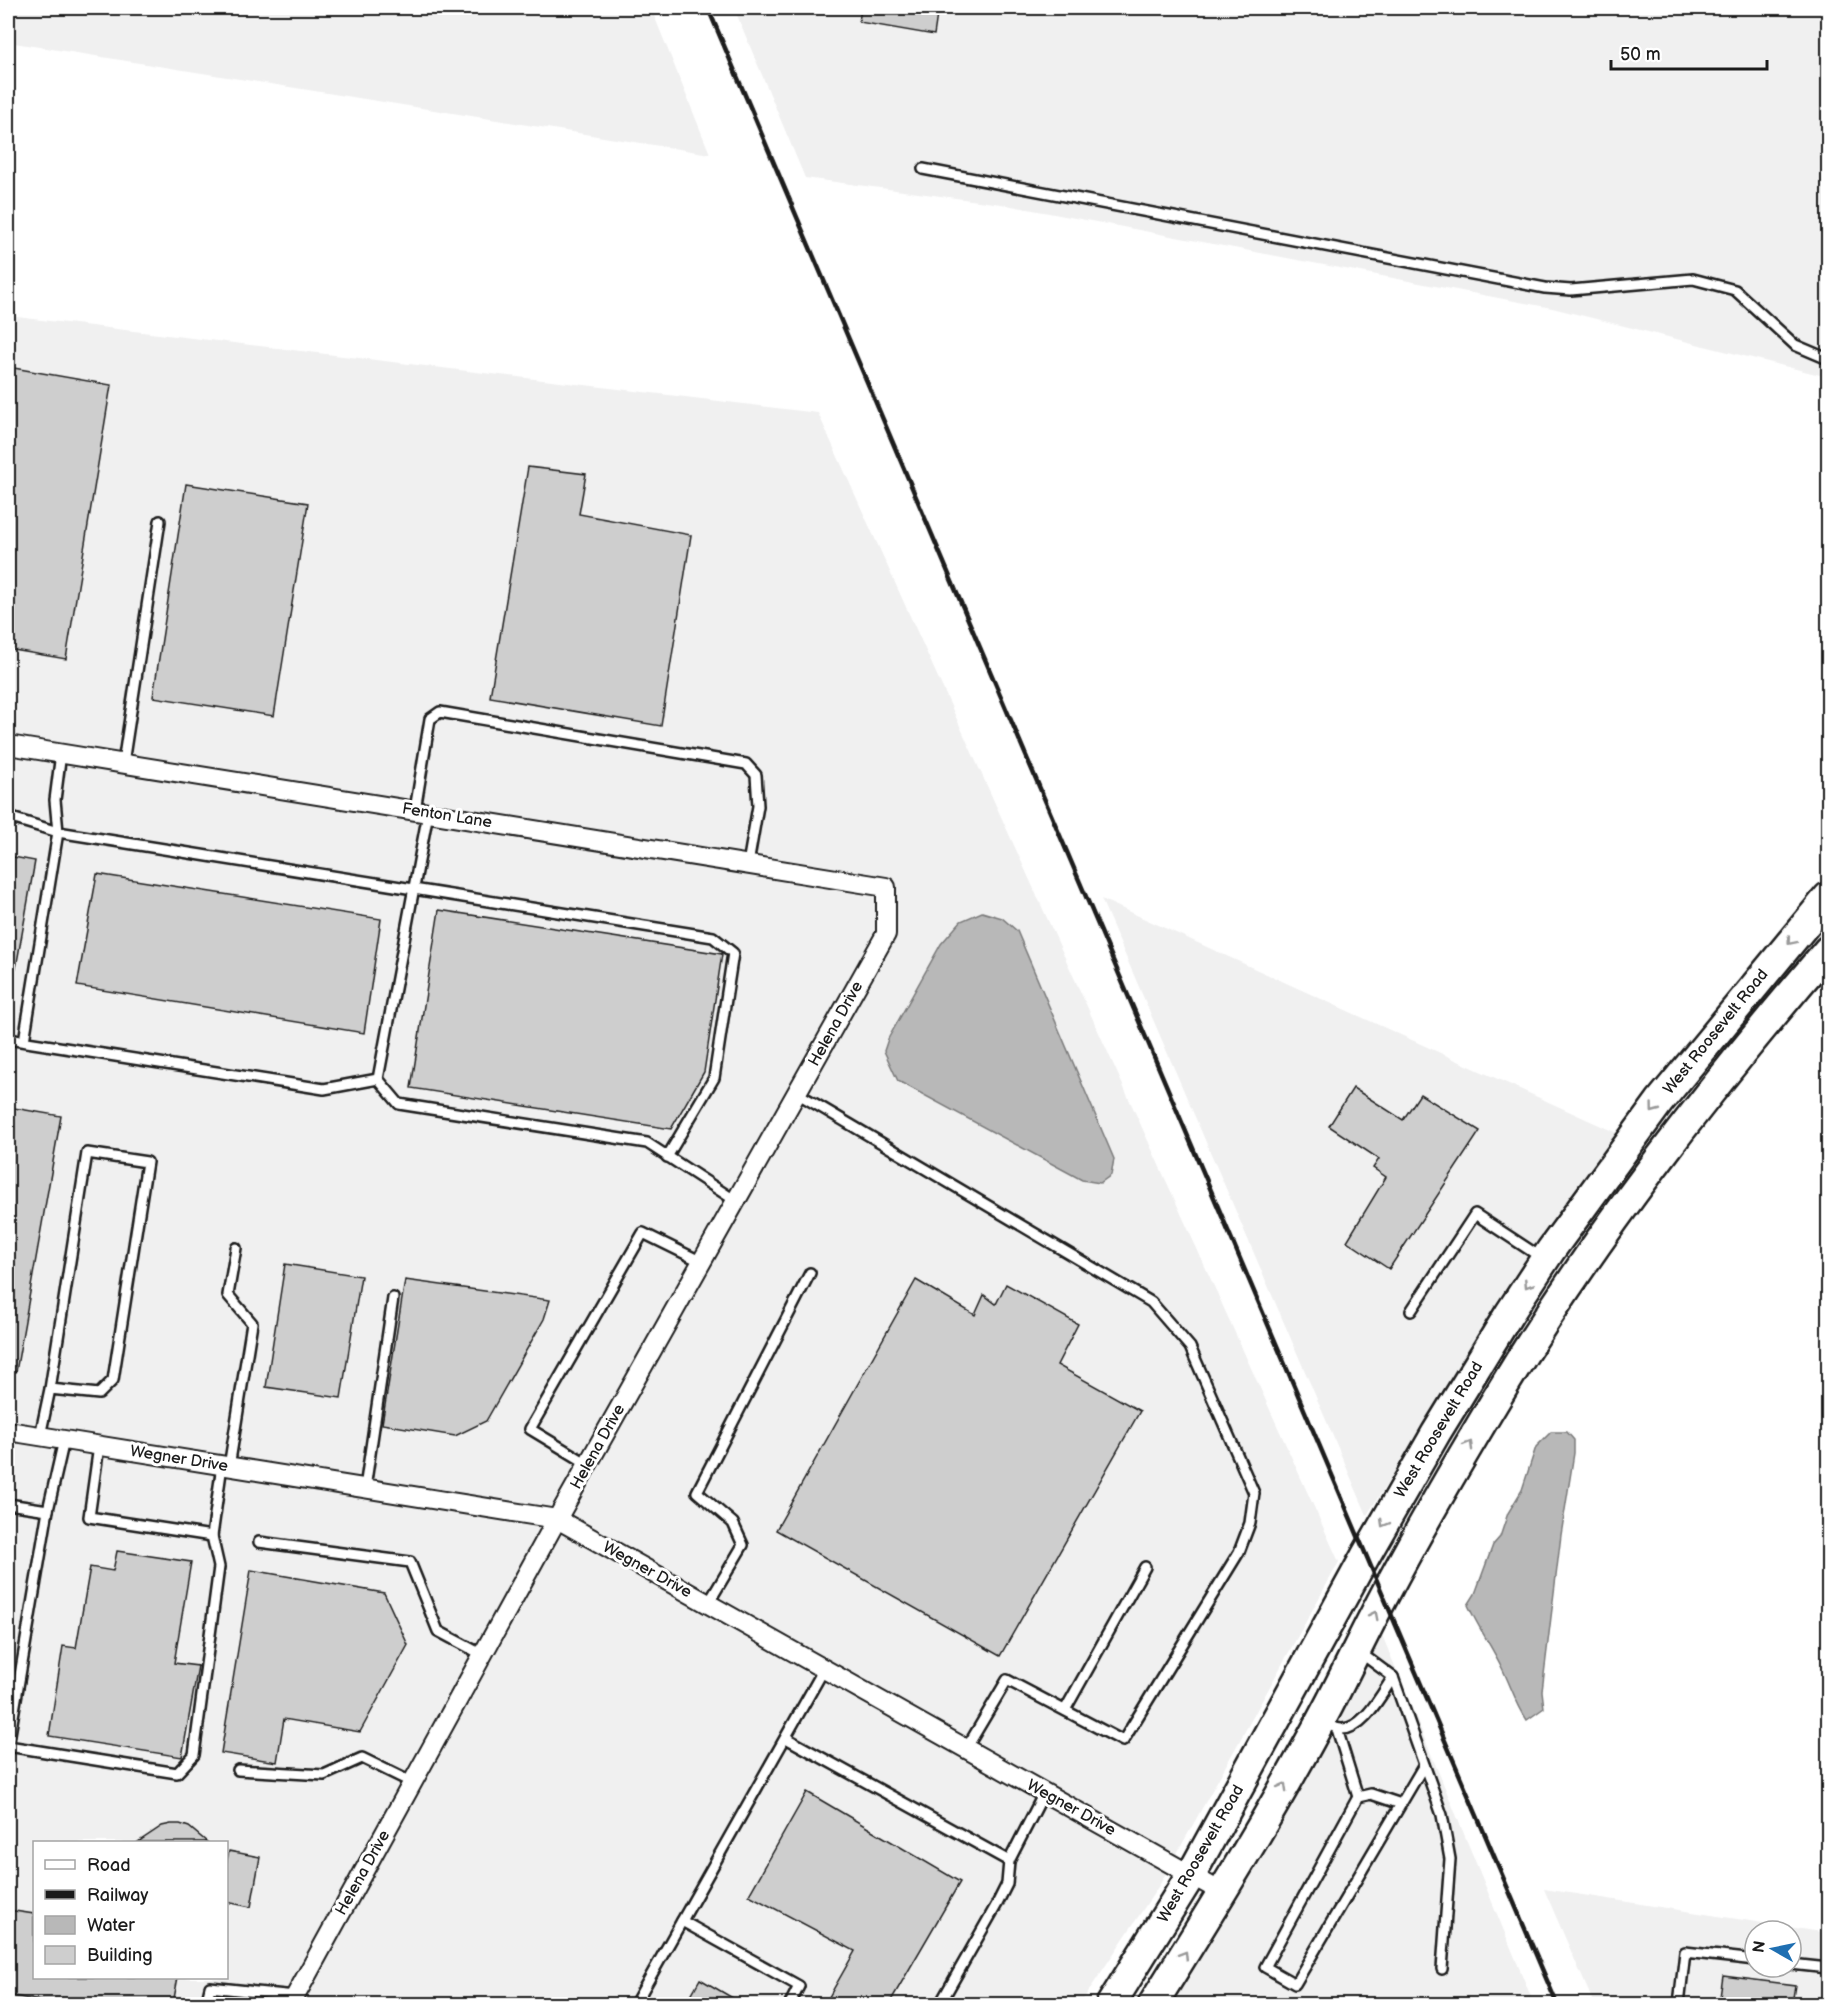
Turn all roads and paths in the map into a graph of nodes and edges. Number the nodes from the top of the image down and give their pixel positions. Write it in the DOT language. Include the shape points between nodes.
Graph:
graph roads {
  1 [pos="922,169"];
  2 [pos="1828,359"];
  3 [pos="160,521"];
  4 [pos="8,745"];
  5 [pos="61,753"];
  6 [pos="123,763"];
  7 [pos="421,811"];
  8 [pos="8,817"];
  9 [pos="58,832"];
  10 [pos="748,864"];
  11 [pos="886,886"];
  12 [pos="413,888"];
  13 [pos="1824,911"];
  14 [pos="1828,950"];
  15 [pos="8,1039"];
  16 [pos="24,1041"];
  17 [pos="378,1079"];
  18 [pos="797,1093"];
  19 [pos="667,1156"];
  20 [pos="736,1201"];
  21 [pos="236,1248"];
  22 [pos="1545,1260"];
  23 [pos="702,1262"];
  24 [pos="810,1273"];
  25 [pos="393,1298"];
  26 [pos="1411,1311"];
  27 [pos="50,1389"];
  28 [pos="8,1431"];
  29 [pos="40,1436"];
  30 [pos="64,1440"];
  31 [pos="99,1446"];
  32 [pos="588,1464"];
  33 [pos="226,1466"];
  34 [pos="365,1488"];
  35 [pos="8,1504"];
  36 [pos="48,1510"];
  37 [pos="557,1519"];
  38 [pos="212,1536"];
  39 [pos="259,1542"];
  40 [pos="1145,1567"];
  41 [pos="708,1604"];
  42 [pos="1356,1650"];
  43 [pos="483,1655"];
  44 [pos="824,1669"];
  45 [pos="1393,1677"];
  46 [pos="1065,1710"];
  47 [pos="1329,1724"];
  48 [pos="786,1738"];
  49 [pos="966,1749"];
  50 [pos="1424,1765"];
  51 [pos="238,1770"];
  52 [pos="413,1783"];
  53 [pos="1044,1793"];
  54 [pos="1358,1797"];
  55 [pos="1401,1803"];
  56 [pos="1010,1861"];
  57 [pos="1191,1875"];
  58 [pos="1222,1893"];
  59 [pos="682,1921"];
  60 [pos="1743,1959"];
  61 [pos="1803,1965"];
  62 [pos="1828,1968"];
  63 [pos="1442,1970"];
  64 [pos="293,2000"];
  65 [pos="206,2004"];
  66 [pos="635,2004"];
  67 [pos="790,2004"];
  68 [pos="940,2004"];
  69 [pos="1110,2004"];
  70 [pos="1153,2004"];
  71 [pos="1678,2004"];
  1 -- 2 [label="lane" via="1545,288 1571,290 1693,279 1735,290 1795,345"];
  3 -- 6 [label="lane"];
  4 -- 5 [label="street, Fenton Lane"];
  5 -- 6 [label="street, Fenton Lane"];
  5 -- 9 [label="lane" via="56,800"];
  6 -- 7 [label="street, Fenton Lane"];
  7 -- 10 [label="street, Fenton Lane"];
  7 -- 10 [label="lane" via="430,719 440,712 746,764 756,775 758,806"];
  7 -- 12 [label="lane"];
  8 -- 9 [label="lane"];
  9 -- 12 [label="lane"];
  9 -- 16 [label="lane"];
  10 -- 11 [label="street, Fenton Lane"];
  11 -- 18 [label="street, Helena Drive" via="886,934"];
  12 -- 17 [label="lane"];
  12 -- 19 [label="lane" via="713,937 733,953 714,1078"];
  13 -- 22 [label="main road, West Roosevelt Road, one-way" via="1660,1101"];
  42 -- 14 [label="main road, West Roosevelt Road, one-way" via="1443,1489 1565,1293 1691,1117"];
  15 -- 16 [label="lane"];
  16 -- 17 [label="lane" via="324,1089"];
  17 -- 19 [label="lane" via="399,1104 646,1143"];
  18 -- 20 [label="street, Helena Drive"];
  18 -- 46 [label="lane" via="1151,1302 1190,1347 1254,1493 1250,1523 1239,1552 1123,1741"];
  19 -- 20 [label="lane"];
  20 -- 23 [label="street, Helena Drive"];
  21 -- 33 [label="lane" via="228,1295 252,1323"];
  22 -- 26 [label="lane" via="1475,1214"];
  22 -- 57 [label="main road, West Roosevelt Road, one-way" via="1436,1433"];
  23 -- 32 [label="street, Helena Drive"];
  23 -- 32 [label="lane" via="643,1233 530,1429"];
  24 -- 41 [label="lane" via="697,1492 733,1523 743,1545"];
  25 -- 34 [label="lane"];
  27 -- 27 [label="lane" via="99,1394 113,1380 147,1162 87,1153"];
  27 -- 29 [label="lane"];
  28 -- 29 [label="street, Wegner Drive"];
  29 -- 30 [label="street, Wegner Drive"];
  30 -- 31 [label="street, Wegner Drive"];
  30 -- 36 [label="lane"];
  31 -- 33 [label="street, Wegner Drive"];
  31 -- 38 [label="lane" via="89,1517"];
  32 -- 37 [label="street, Helena Drive"];
  33 -- 34 [label="street, Wegner Drive"];
  33 -- 38 [label="lane"];
  34 -- 37 [label="street, Wegner Drive"];
  35 -- 36 [label="lane"];
  36 -- 38 [label="lane" via="8,1746 177,1773 194,1755 219,1567"];
  37 -- 41 [label="street, Wegner Drive"];
  37 -- 43 [label="street, Helena Drive"];
  39 -- 43 [label="lane" via="410,1562 438,1631"];
  40 -- 46 [label="lane"];
  41 -- 44 [label="street, Wegner Drive"];
  42 -- 45 [label="lane"];
  42 -- 47 [label="main road, West Roosevelt Road"];
  43 -- 52 [label="street, Helena Drive"];
  44 -- 48 [label="lane"];
  44 -- 49 [label="street, Wegner Drive"];
  45 -- 47 [label="lane" via="1367,1715 1349,1728"];
  45 -- 50 [label="lane"];
  46 -- 49 [label="lane" via="1006,1680"];
  47 -- 54 [label="lane"];
  58 -- 47 [label="main road, West Roosevelt Road, one-way"];
  48 -- 56 [label="lane"];
  48 -- 59 [label="lane"];
  49 -- 53 [label="street, Wegner Drive"];
  50 -- 55 [label="lane"];
  50 -- 63 [label="lane" via="1442,1815 1449,1859"];
  51 -- 52 [label="lane" via="324,1775 362,1758"];
  52 -- 64 [label="street, Helena Drive"];
  53 -- 56 [label="lane"];
  53 -- 57 [label="street, Wegner Drive"];
  54 -- 55 [label="lane" via="1371,1794"];
  54 -- 55 [label="lane" via="1265,1967 1295,1984"];
  56 -- 68 [label="lane" via="1007,1884"];
  57 -- 58 [label="street, Wegner Drive"];
  57 -- 69 [label="main road, West Roosevelt Road"];
  70 -- 58 [label="main road, West Roosevelt Road, one-way"];
  59 -- 66 [label="lane"];
  59 -- 67 [label="lane" via="799,1986"];
  60 -- 71 [label="lane" via="1685,1952"];
  61 -- 62 [label="lane"];
  64 -- 65 [label="lane" via="210,1987"];
}
